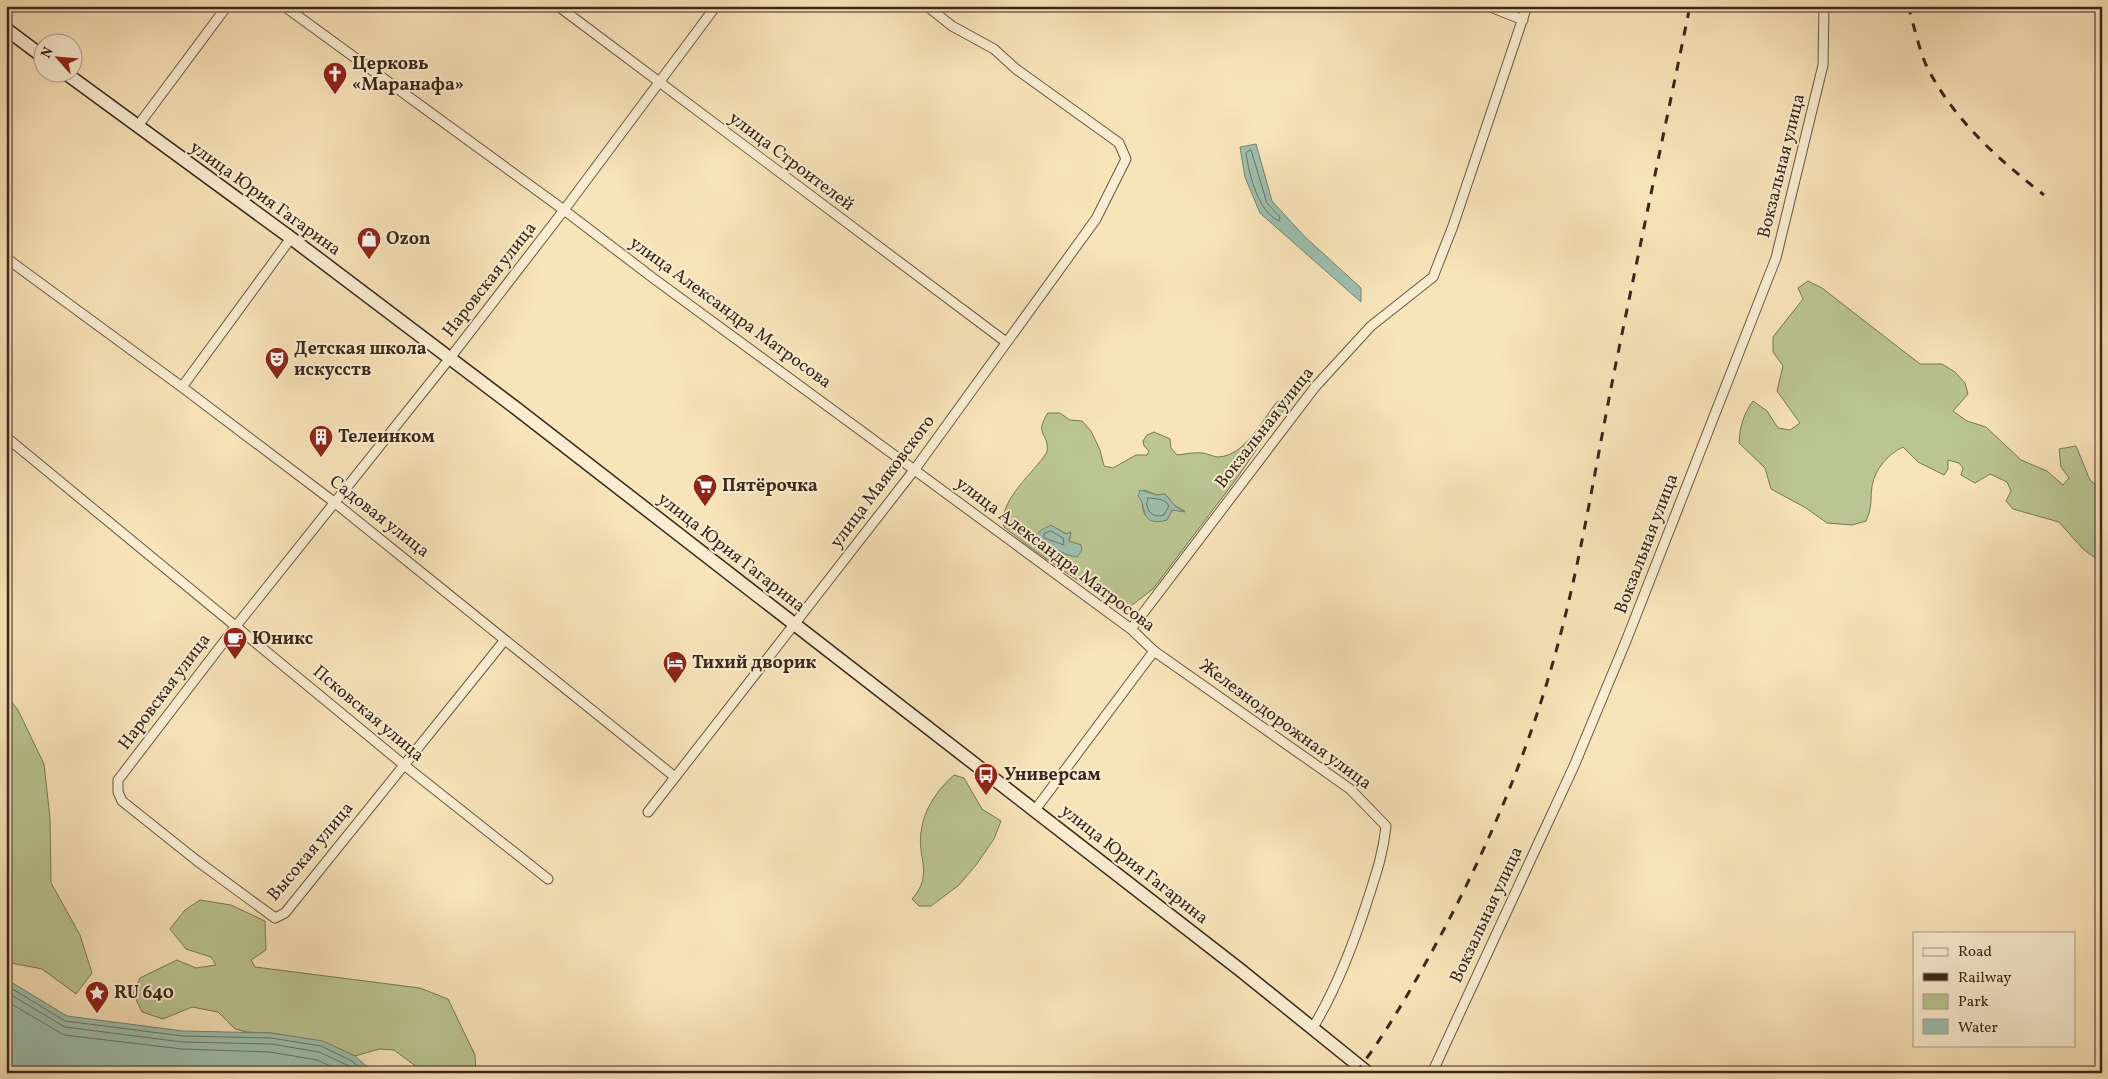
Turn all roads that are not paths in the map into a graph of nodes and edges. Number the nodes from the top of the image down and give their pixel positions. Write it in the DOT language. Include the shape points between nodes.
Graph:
graph roads {
  1 [pos="227,6"];
  2 [pos="284,6"];
  3 [pos="558,6"];
  4 [pos="716,6"];
  5 [pos="927,6"];
  6 [pos="1488,6"];
  7 [pos="1527,6"];
  8 [pos="1824,6"];
  9 [pos="1522,20"];
  10 [pos="6,29"];
  11 [pos="32,48"];
  12 [pos="77,82"];
  13 [pos="658,83"];
  14 [pos="137,128"];
  15 [pos="564,210"];
  16 [pos="291,238"];
  17 [pos="6,258"];
  18 [pos="1006,342"];
  19 [pos="450,358"];
  20 [pos="182,387"];
  21 [pos="6,437"];
  22 [pos="915,469"];
  23 [pos="334,502"];
  24 [pos="794,624"];
  25 [pos="236,626"];
  26 [pos="1132,629"];
  27 [pos="504,641"];
  28 [pos="1154,651"];
  29 [pos="404,765"];
  30 [pos="675,777"];
  31 [pos="118,780"];
  32 [pos="1035,810"];
  33 [pos="648,812"];
  34 [pos="548,879"];
  35 [pos="1312,1029"];
  36 [pos="1368,1073"];
  37 [pos="1432,1073"];
  1 -- 14 [label="street"];
  2 -- 15 [label="street, улица Александра Матросова"];
  3 -- 13 [label="street, улица Строителей"];
  4 -- 13 [label="street, Наровская улица"];
  5 -- 18 [label="street, улица Маяковского" via="952,26 994,49 1016,69 1119,143 1126,159 1096,219"];
  6 -- 9 [label="street"];
  7 -- 9 [label="street, Вокзальная улица"];
  8 -- 37 [label="street, Вокзальная улица" via="1823,65 1776,258 1574,766"];
  9 -- 26 [label="street, Вокзальная улица" via="1433,277 1371,326 1315,387"];
  10 -- 11 [label="street"];
  12 -- 14 [label="street, улица Юрия Гагарина"];
  13 -- 15 [label="street, Наровская улица"];
  13 -- 18 [label="street, улица Строителей"];
  14 -- 16 [label="street, улица Юрия Гагарина"];
  15 -- 19 [label="street, Наровская улица"];
  15 -- 22 [label="street, улица Александра Матросова"];
  16 -- 19 [label="street, улица Юрия Гагарина"];
  16 -- 20 [label="street"];
  17 -- 20 [label="street, Садовая улица"];
  18 -- 22 [label="street, улица Маяковского"];
  19 -- 23 [label="street, Наровская улица"];
  19 -- 24 [label="street, улица Юрия Гагарина"];
  20 -- 23 [label="street, Садовая улица"];
  21 -- 25 [label="street, Псковская улица"];
  22 -- 24 [label="street, улица Маяковского"];
  22 -- 26 [label="street, улица Александра Матросова"];
  23 -- 25 [label="street, Наровская улица"];
  23 -- 27 [label="street, Садовая улица"];
  24 -- 30 [label="street, улица Маяковского"];
  24 -- 32 [label="street, улица Юрия Гагарина"];
  25 -- 29 [label="street, Псковская улица"];
  25 -- 31 [label="street, Наровская улица"];
  26 -- 28 [label="street, улица Александра Матросова"];
  27 -- 29 [label="street, Высокая улица"];
  27 -- 30 [label="street, Садовая улица"];
  28 -- 32 [label="street"];
  28 -- 35 [label="street, Железнодорожная улица" via="1350,789 1386,826 1383,853 1355,938 1339,978"];
  29 -- 31 [label="street, Высокая улица" via="285,913 275,918 122,801"];
  29 -- 34 [label="street, Псковская улица"];
  30 -- 33 [label="street, улица Маяковского"];
  32 -- 35 [label="street, улица Юрия Гагарина"];
  35 -- 36 [label="street, улица Юрия Гагарина"];
}
